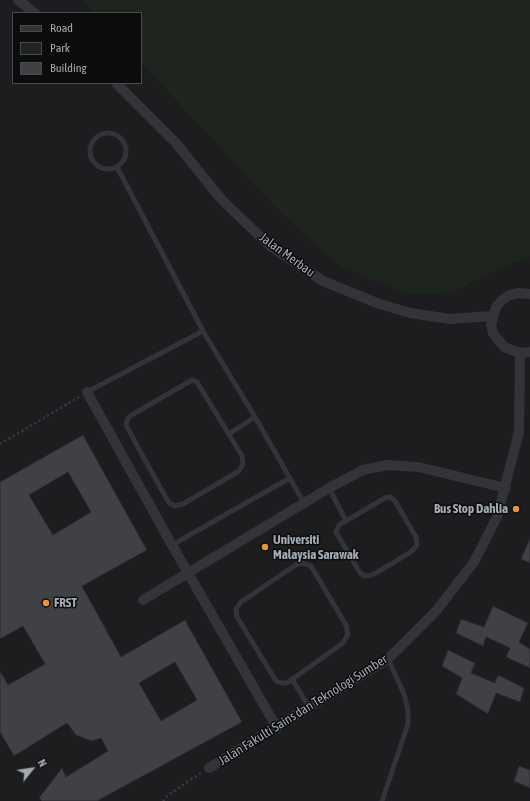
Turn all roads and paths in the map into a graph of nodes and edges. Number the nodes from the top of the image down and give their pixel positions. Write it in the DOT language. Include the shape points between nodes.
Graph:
graph roads {
  1 [pos="18,0"];
  2 [pos="34,12"];
  3 [pos="117,84"];
  4 [pos="117,167"];
  5 [pos="530,294"];
  6 [pos="492,316"];
  7 [pos="203,331"];
  8 [pos="525,352"];
  9 [pos="87,392"];
  10 [pos="255,417"];
  11 [pos="229,434"];
  12 [pos="0,444"];
  13 [pos="290,478"];
  14 [pos="329,488"];
  15 [pos="506,488"];
  16 [pos="304,503"];
  17 [pos="346,520"];
  18 [pos="172,545"];
  19 [pos="188,574"];
  20 [pos="143,600"];
  21 [pos="388,659"];
  22 [pos="292,679"];
  23 [pos="309,707"];
  24 [pos="277,728"];
  25 [pos="209,768"];
  26 [pos="163,801"];
  27 [pos="382,801"];
  1 -- 2 [label="street"];
  3 -- 6 [label="street, Jalan Merbau" via="175,142 222,200 270,246 323,281 377,303 410,313 450,319"];
  4 -- 4 [label="lane" via="123,161 126,152 119,137 107,134 95,138 90,154 93,162 100,168"];
  4 -- 7 [label="lane"];
  5 -- 6 [label="street" via="510,295 502,300"];
  6 -- 8 [label="street" via="493,333 498,341 504,347"];
  7 -- 9 [label="lane"];
  7 -- 10 [label="lane"];
  8 -- 15 [label="street, Jalan Fakulti Sains dan Teknologi Sumber" via="519,432"];
  9 -- 12 [label="path"];
  9 -- 18 [label="street"];
  10 -- 11 [label="lane"];
  10 -- 13 [label="lane"];
  11 -- 11 [label="lane" via="242,456 243,464 240,471 183,504 175,506 169,502 126,425 130,416 192,380 197,382"];
  13 -- 16 [label="lane"];
  13 -- 18 [label="lane"];
  14 -- 15 [label="street" via="363,470 388,465 418,467"];
  14 -- 16 [label="street"];
  14 -- 17 [label="lane"];
  15 -- 21 [label="street, Jalan Fakulti Sains dan Teknologi Sumber" via="497,516 474,562 436,611"];
  16 -- 19 [label="street"];
  17 -- 17 [label="lane" via="339,525 336,532 360,573 365,576 372,575 393,563 417,545 416,537 395,501 390,497"];
  18 -- 19 [label="street"];
  19 -- 20 [label="street"];
  19 -- 24 [label="street"];
  21 -- 23 [label="street, Jalan Fakulti Sains dan Teknologi Sumber"];
  21 -- 27 [label="lane" via="404,694 408,724"];
  22 -- 22 [label="lane" via="287,683 276,681 237,616 236,609 240,602 297,564 303,563 311,566 346,625 348,634 343,643"];
  22 -- 23 [label="lane"];
  23 -- 24 [label="street, Jalan Fakulti Sains dan Teknologi Sumber"];
  24 -- 25 [label="street, Jalan Fakulti Sains dan Teknologi Sumber"];
  25 -- 26 [label="path"];
}
